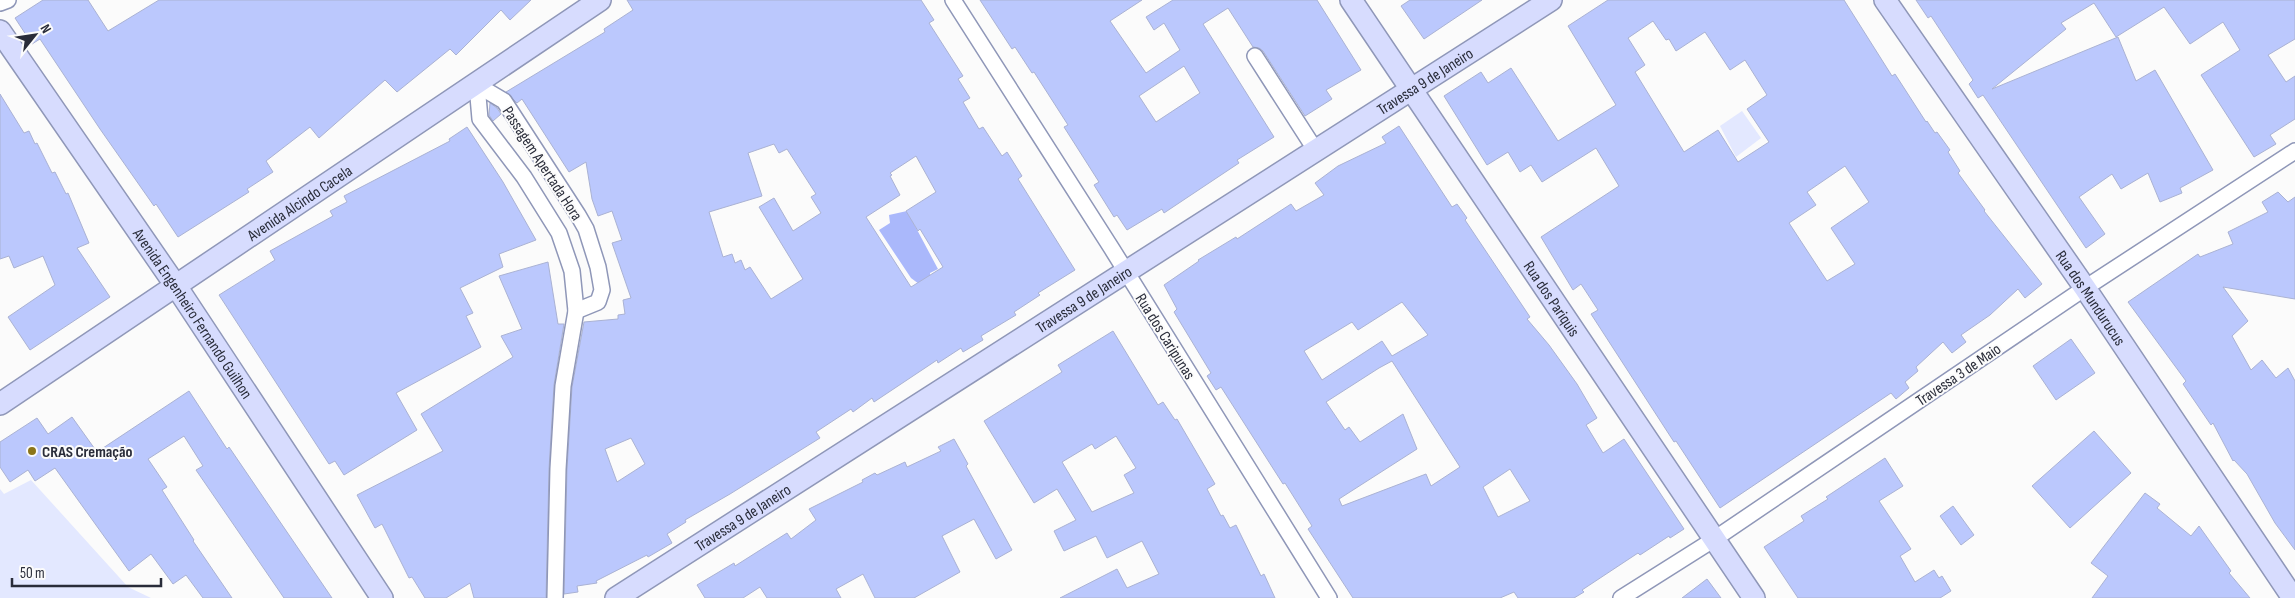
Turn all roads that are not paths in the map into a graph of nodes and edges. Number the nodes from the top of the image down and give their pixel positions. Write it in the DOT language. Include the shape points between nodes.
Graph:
graph roads {
  1 [pos="8,0"];
  2 [pos="600,0"];
  3 [pos="953,0"];
  4 [pos="1350,0"];
  5 [pos="1551,0"];
  6 [pos="1886,0"];
  7 [pos="0,3"];
  8 [pos="0,31"];
  9 [pos="1256,56"];
  10 [pos="477,85"];
  11 [pos="1410,90"];
  12 [pos="1316,151"];
  13 [pos="2295,151"];
  14 [pos="1126,271"];
  15 [pos="176,286"];
  16 [pos="2085,288"];
  17 [pos="576,311"];
  18 [pos="0,404"];
  19 [pos="1713,540"];
  20 [pos="382,598"];
  21 [pos="555,598"];
  22 [pos="616,598"];
  23 [pos="1329,598"];
  24 [pos="1621,598"];
  25 [pos="1754,598"];
  26 [pos="2293,598"];
  1 -- 7 [label="street"];
  2 -- 10 [label="main road, Avenida Alcindo Cacela"];
  3 -- 14 [label="street, Rua dos Caripunas"];
  4 -- 11 [label="main road, Rua dos Pariquis"];
  5 -- 11 [label="main road, Travessa 9 de Janeiro"];
  6 -- 16 [label="main road, Rua dos Mundurucus"];
  8 -- 15 [label="main road, Avenida Engenheiro Fernando Guilhon"];
  9 -- 12 [label="street"];
  10 -- 15 [label="main road, Avenida Alcindo Cacela"];
  10 -- 17 [label="street, Passagem Apertada Hora" via="480,119 524,177 559,233 572,272"];
  10 -- 17 [label="street, Passagem Apertada Hora" via="504,101 586,230 598,267 602,294 598,302"];
  11 -- 12 [label="main road, Travessa 9 de Janeiro"];
  11 -- 19 [label="main road, Rua dos Pariquis"];
  12 -- 14 [label="main road, Travessa 9 de Janeiro"];
  13 -- 16 [label="street, Travessa 3 de Maio"];
  14 -- 22 [label="main road, Travessa 9 de Janeiro"];
  14 -- 23 [label="street, Rua dos Caripunas"];
  15 -- 18 [label="main road, Avenida Alcindo Cacela"];
  15 -- 20 [label="main road, Avenida Engenheiro Fernando Guilhon"];
  16 -- 19 [label="street, Travessa 3 de Maio"];
  16 -- 26 [label="main road, Rua dos Mundurucus"];
  17 -- 21 [label="street, Passagem Apertada Hora" via="563,386"];
  19 -- 24 [label="street, Travessa 3 de Maio"];
  19 -- 25 [label="main road, Rua dos Pariquis"];
}
